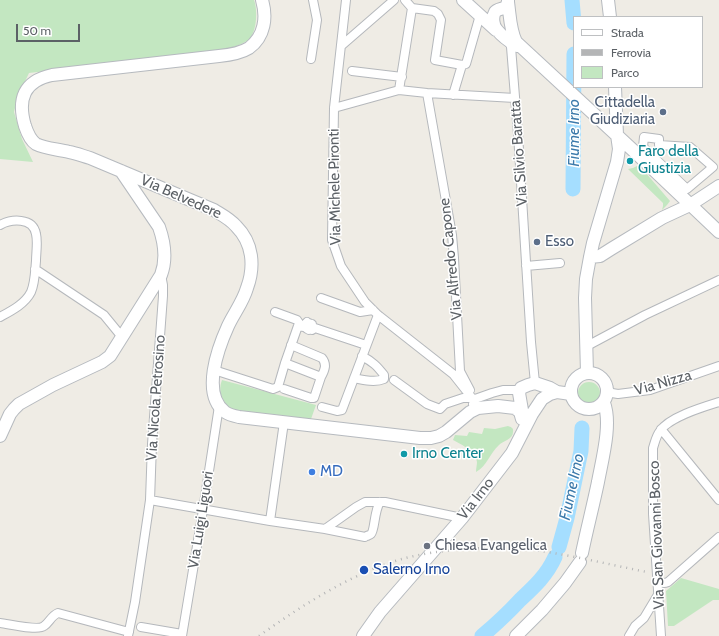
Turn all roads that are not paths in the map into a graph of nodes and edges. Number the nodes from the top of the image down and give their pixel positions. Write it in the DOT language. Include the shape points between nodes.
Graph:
graph roads {
  1 [pos="262,0"];
  2 [pos="313,0"];
  3 [pos="346,0"];
  4 [pos="394,0"];
  5 [pos="405,0"];
  6 [pos="463,0"];
  7 [pos="608,0"];
  8 [pos="508,1"];
  9 [pos="412,8"];
  10 [pos="480,15"];
  11 [pos="610,16"];
  12 [pos="496,30"];
  13 [pos="512,40"];
  14 [pos="341,46"];
  15 [pos="312,59"];
  16 [pos="462,65"];
  17 [pos="352,71"];
  18 [pos="402,77"];
  19 [pos="615,88"];
  20 [pos="400,90"];
  21 [pos="427,93"];
  22 [pos="452,95"];
  23 [pos="515,98"];
  24 [pos="334,108"];
  25 [pos="616,109"];
  26 [pos="594,115"];
  27 [pos="617,136"];
  28 [pos="636,153"];
  29 [pos="617,162"];
  30 [pos="121,171"];
  31 [pos="719,186"];
  32 [pos="687,189"];
  33 [pos="694,202"];
  34 [pos="0,225"];
  35 [pos="718,230"];
  36 [pos="590,257"];
  37 [pos="560,262"];
  38 [pos="526,266"];
  39 [pos="35,269"];
  40 [pos="161,276"];
  41 [pos="719,280"];
  42 [pos="321,298"];
  43 [pos="275,312"];
  44 [pos="375,312"];
  45 [pos="0,317"];
  46 [pos="298,326"];
  47 [pos="122,337"];
  48 [pos="291,345"];
  49 [pos="366,345"];
  50 [pos="587,346"];
  51 [pos="362,356"];
  52 [pos="285,363"];
  53 [pos="719,366"];
  54 [pos="214,370"];
  55 [pos="587,373"];
  56 [pos="322,375"];
  57 [pos="354,378"];
  58 [pos="394,380"];
  59 [pos="540,385"];
  60 [pos="284,389"];
  61 [pos="520,390"];
  62 [pos="608,390"];
  63 [pos="557,392"];
  64 [pos="571,394"];
  65 [pos="719,402"];
  66 [pos="604,403"];
  67 [pos="474,404"];
  68 [pos="219,406"];
  69 [pos="322,407"];
  70 [pos="5,413"];
  71 [pos="522,419"];
  72 [pos="284,422"];
  73 [pos="661,429"];
  74 [pos="0,436"];
  75 [pos="512,453"];
  76 [pos="150,500"];
  77 [pos="719,500"];
  78 [pos="380,502"];
  79 [pos="203,510"];
  80 [pos="462,518"];
  81 [pos="270,521"];
  82 [pos="326,529"];
  83 [pos="719,538"];
  84 [pos="658,579"];
  85 [pos="668,582"];
  86 [pos="659,593"];
  87 [pos="652,606"];
  88 [pos="660,619"];
  89 [pos="0,623"];
  90 [pos="141,627"];
  91 [pos="128,634"];
  92 [pos="178,634"];
  93 [pos="363,636"];
  94 [pos="516,636"];
  95 [pos="629,636"];
  96 [pos="661,636"];
  1 -- 30 [label="main road, Via Belvedere" via="262,33 249,48 242,51 219,56 52,75 30,85 24,96 22,110 25,128 34,143 90,158"];
  2 -- 15 [label="street" via="317,20"];
  3 -- 14 [label="street, Via Michele Pironti"];
  4 -- 14 [label="street"];
  5 -- 9 [label="street"];
  6 -- 10 [label="main road"];
  7 -- 11 [label="main road"];
  8 -- 12 [label="main road, Via Silvio Baratta" via="506,7 494,13"];
  8 -- 13 [label="main road, Via Silvio Baratta"];
  9 -- 16 [label="street" via="434,12 441,20 435,60"];
  9 -- 18 [label="street"];
  10 -- 12 [label="main road"];
  10 -- 16 [label="street" via="466,64"];
  12 -- 13 [label="main road"];
  13 -- 23 [label="street, Via Silvio Baratta"];
  13 -- 26 [label="main road"];
  14 -- 24 [label="street, Via Michele Pironti"];
  16 -- 22 [label="street"];
  17 -- 18 [label="street"];
  18 -- 20 [label="street"];
  19 -- 25 [label="main road"];
  20 -- 21 [label="street"];
  20 -- 24 [label="street"];
  21 -- 22 [label="street"];
  21 -- 67 [label="street, Via Alfredo Capone" via="452,235 460,371"];
  22 -- 23 [label="street"];
  23 -- 38 [label="street, Via Silvio Baratta"];
  24 -- 44 [label="street, Via Michele Pironti" via="332,240 341,266 365,302"];
  25 -- 26 [label="main road" via="610,122"];
  25 -- 27 [label="main road"];
  26 -- 27 [label="main road"];
  27 -- 28 [label="main road"];
  27 -- 29 [label="main road"];
  28 -- 29 [label="main road" via="631,150 623,151"];
  28 -- 33 [label="main road"];
  29 -- 36 [label="main road"];
  30 -- 40 [label="main road, Via Nicola Petrosino" via="159,227 165,247"];
  30 -- 54 [label="main road, Via Belvedere" via="214,210 236,225 248,242 251,276 228,327"];
  31 -- 33 [label="main road"];
  32 -- 32 [label="street" via="712,167 690,147 658,145 659,139 644,138 643,147"];
  32 -- 33 [label="street"];
  33 -- 35 [label="main road"];
  33 -- 36 [label="main road" via="662,218 612,250 600,256"];
  34 -- 39 [label="street" via="20,221 33,227 37,240"];
  36 -- 50 [label="main road" via="585,298"];
  37 -- 38 [label="street"];
  38 -- 59 [label="street, Via Silvio Baratta" via="531,342"];
  39 -- 45 [label="street" via="31,292 23,302"];
  39 -- 47 [label="street" via="104,315"];
  40 -- 47 [label="main road"];
  40 -- 76 [label="street, Via Nicola Petrosino" via="163,285"];
  41 -- 50 [label="street"];
  42 -- 44 [label="street" via="360,312"];
  43 -- 46 [label="street" via="297,320"];
  44 -- 49 [label="street"];
  44 -- 67 [label="street, Via Michele Pironti" via="453,374"];
  46 -- 48 [label="street"];
  46 -- 49 [label="street" via="304,328 307,322 307,329 310,323 309,330 313,324 311,330 315,328"];
  47 -- 70 [label="main road" via="110,356 102,362 32,396"];
  48 -- 52 [label="street"];
  48 -- 56 [label="street" via="322,358 325,365"];
  49 -- 51 [label="street"];
  50 -- 55 [label="main road"];
  51 -- 57 [label="street"];
  51 -- 57 [label="street" via="377,366 384,379 375,381"];
  52 -- 54 [label="street" via="279,386 275,388"];
  52 -- 56 [label="street"];
  53 -- 62 [label="street, Via Nizza" via="650,390 618,394"];
  54 -- 68 [label="main road, Via Belvedere" via="213,390"];
  55 -- 62 [label="main road" via="599,375 604,379"];
  55 -- 64 [label="main road" via="573,382"];
  56 -- 60 [label="street" via="314,398"];
  57 -- 69 [label="street" via="342,410"];
  58 -- 67 [label="street" via="427,404 440,409 445,404 463,398"];
  59 -- 61 [label="main road" via="528,385"];
  59 -- 63 [label="main road"];
  61 -- 67 [label="street" via="492,393"];
  61 -- 71 [label="main road, Via Irno"];
  62 -- 66 [label="main road"];
  63 -- 64 [label="main road"];
  63 -- 75 [label="main road, Via Irno" via="548,395 539,403"];
  64 -- 66 [label="main road" via="572,399 584,409 595,409"];
  65 -- 73 [label="street" via="693,410"];
  66 -- 94 [label="main road" via="607,419 604,454 581,557 566,583"];
  67 -- 71 [label="main road" via="515,408 520,412"];
  67 -- 72 [label="main road" via="446,432 431,438"];
  68 -- 72 [label="main road" via="229,415"];
  68 -- 79 [label="street, Via Luigi Liguori"];
  70 -- 74 [label="main road"];
  71 -- 75 [label="main road, Via Irno"];
  72 -- 81 [label="street"];
  73 -- 77 [label="street"];
  73 -- 84 [label="street, Via San Giovanni Bosco" via="653,448"];
  75 -- 80 [label="main road, Via Irno"];
  76 -- 79 [label="street"];
  76 -- 91 [label="street, Via Nicola Petrosino"];
  78 -- 80 [label="street"];
  78 -- 82 [label="street" via="364,502"];
  78 -- 82 [label="street" via="370,535 365,537"];
  79 -- 81 [label="street"];
  79 -- 92 [label="street, Via Luigi Liguori"];
  80 -- 93 [label="main road, Via Irno"];
  81 -- 82 [label="street"];
  83 -- 85 [label="street"];
  84 -- 85 [label="street" via="663,583"];
  84 -- 86 [label="street, Via San Giovanni Bosco"];
  85 -- 86 [label="street"];
  86 -- 87 [label="street"];
  86 -- 88 [label="street, Via San Giovanni Bosco"];
  87 -- 88 [label="street" via="657,610"];
  87 -- 95 [label="street"];
  88 -- 96 [label="street, Via San Giovanni Bosco"];
  89 -- 91 [label="street" via="43,627 58,613"];
  90 -- 92 [label="street, Via Luigi Liguori"];
}
